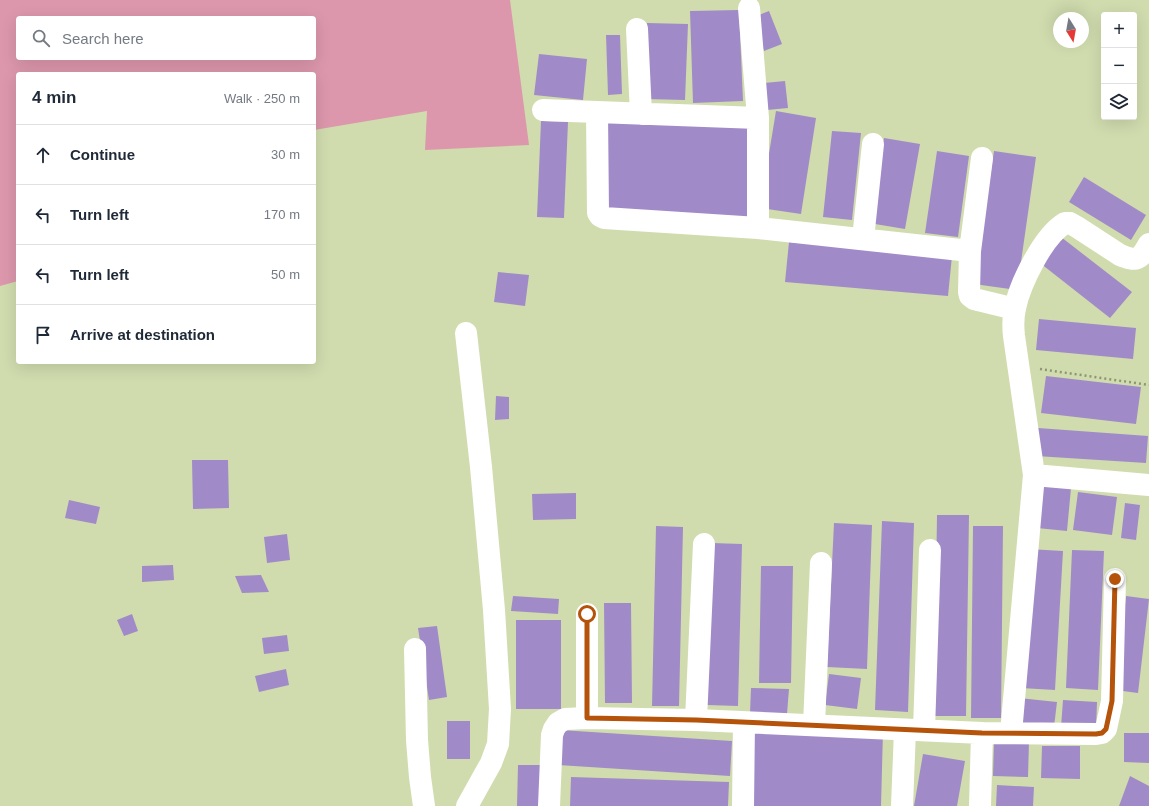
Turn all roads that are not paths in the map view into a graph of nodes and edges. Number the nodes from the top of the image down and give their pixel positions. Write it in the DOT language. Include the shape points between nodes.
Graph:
graph roads {
  1 [pos="750,8"];
  2 [pos="637,30"];
  3 [pos="543,110"];
  4 [pos="597,112"];
  5 [pos="641,114"];
  6 [pos="758,118"];
  7 [pos="873,144"];
  8 [pos="982,158"];
  9 [pos="758,228"];
  10 [pos="863,239"];
  11 [pos="1149,244"];
  12 [pos="970,251"];
  13 [pos="1014,309"];
  14 [pos="466,333"];
  15 [pos="1034,475"];
  16 [pos="1149,485"];
  17 [pos="704,544"];
  18 [pos="930,550"];
  19 [pos="821,563"];
  20 [pos="1115,579"];
  21 [pos="587,614"];
  22 [pos="415,648"];
  23 [pos="587,718"];
  24 [pos="696,720"];
  25 [pos="744,723"];
  26 [pos="814,725"];
  27 [pos="915,730"];
  28 [pos="982,733"];
  29 [pos="1011,733"];
  30 [pos="424,806"];
  31 [pos="467,806"];
  32 [pos="549,806"];
  33 [pos="743,806"];
  34 [pos="902,806"];
  35 [pos="980,806"];
  1 -- 6 [label="street"];
  2 -- 5 [label="street"];
  3 -- 4 [label="street"];
  4 -- 5 [label="street"];
  4 -- 9 [label="street" via="600,216"];
  5 -- 6 [label="street"];
  6 -- 9 [label="street"];
  7 -- 10 [label="street"];
  8 -- 12 [label="street"];
  9 -- 10 [label="street"];
  10 -- 12 [label="street"];
  11 -- 13 [label="street" via="1142,256 1127,258 1078,227 1064,223 1051,234 1027,273"];
  12 -- 13 [label="street" via="970,296"];
  13 -- 15 [label="street" via="1017,366"];
  14 -- 31 [label="street" via="494,610 500,709 498,744 491,763"];
  15 -- 16 [label="street"];
  15 -- 29 [label="street"];
  17 -- 24 [label="street"];
  18 -- 27 [label="street"];
  19 -- 26 [label="street"];
  20 -- 29 [label="street" via="1112,701 1106,729 1096,734"];
  21 -- 23 [label="street"];
  22 -- 30 [label="street" via="417,740"];
  23 -- 24 [label="street"];
  23 -- 32 [label="street" via="565,719 554,729"];
  24 -- 25 [label="street"];
  25 -- 26 [label="street"];
  25 -- 33 [label="street"];
  26 -- 27 [label="street"];
  27 -- 28 [label="street"];
  27 -- 34 [label="street"];
  28 -- 29 [label="street"];
  28 -- 35 [label="street"];
}
